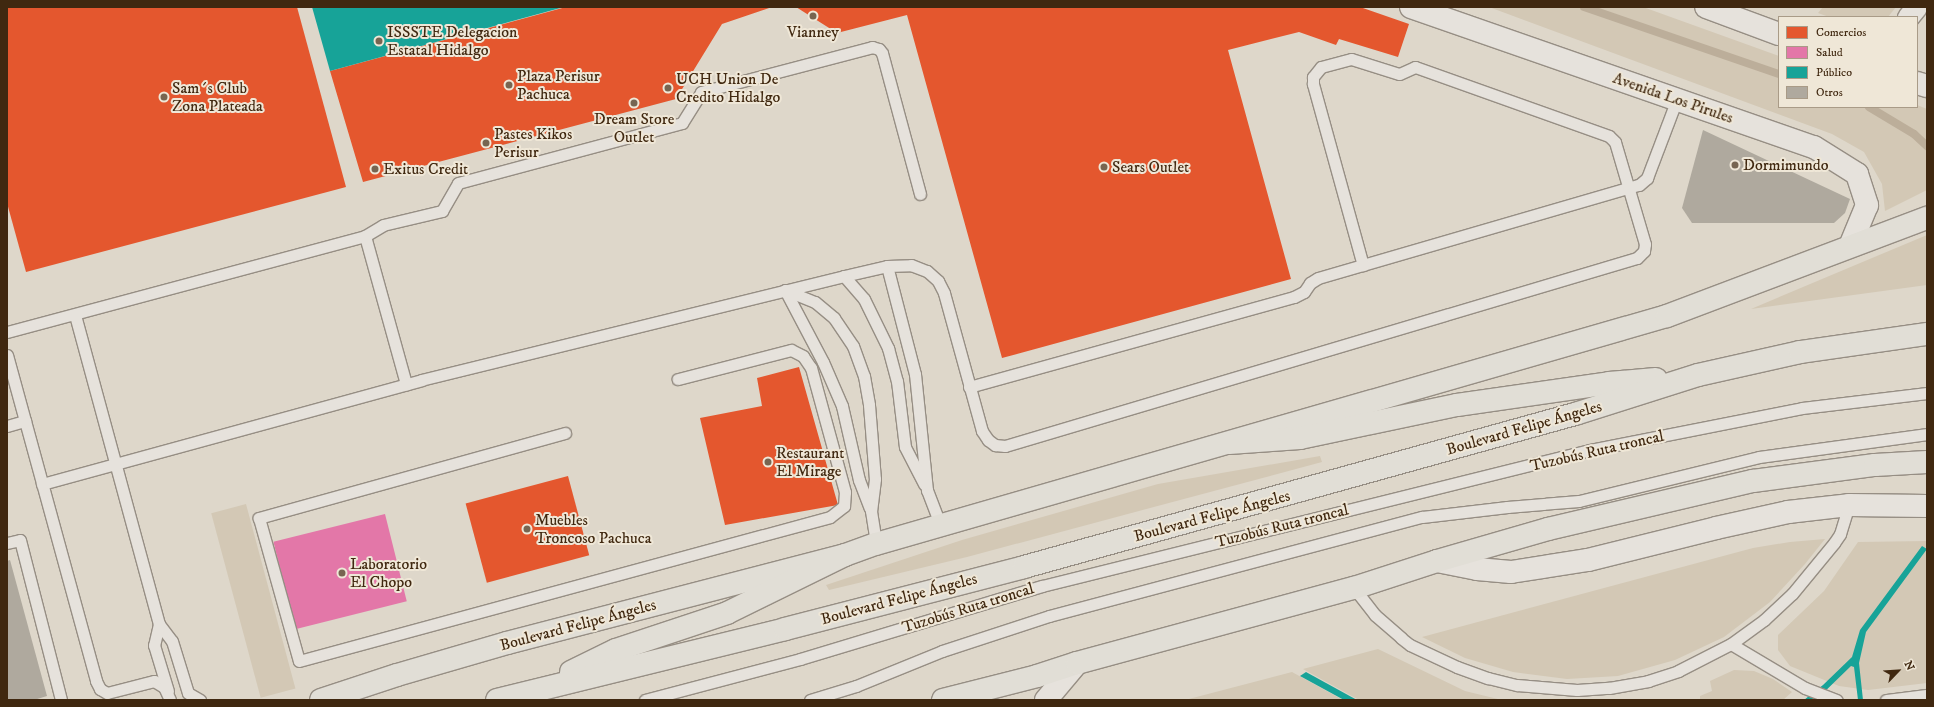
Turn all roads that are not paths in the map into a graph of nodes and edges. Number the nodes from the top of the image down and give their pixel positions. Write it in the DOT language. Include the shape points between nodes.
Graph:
graph roads {
  1 [pos="1411,7"];
  2 [pos="1706,7"];
  3 [pos="1916,7"];
  4 [pos="1909,16"];
  5 [pos="1778,34"];
  6 [pos="1676,99"];
  7 [pos="1628,188"];
  8 [pos="920,194"];
  9 [pos="1927,218"];
  10 [pos="366,236"];
  11 [pos="1850,246"];
  12 [pos="1363,265"];
  13 [pos="887,266"];
  14 [pos="844,276"];
  15 [pos="785,290"];
  16 [pos="75,314"];
  17 [pos="7,332"];
  18 [pos="1927,334"];
  19 [pos="7,355"];
  20 [pos="1698,375"];
  21 [pos="678,379"];
  22 [pos="406,384"];
  23 [pos="969,387"];
  24 [pos="1927,393"];
  25 [pos="25,421"];
  26 [pos="7,426"];
  27 [pos="565,433"];
  28 [pos="1927,434"];
  29 [pos="1229,443"];
  30 [pos="1927,462"];
  31 [pos="115,464"];
  32 [pos="42,484"];
  33 [pos="927,490"];
  34 [pos="1849,505"];
  35 [pos="1927,506"];
  36 [pos="871,511"];
  37 [pos="941,526"];
  38 [pos="7,544"];
  39 [pos="876,544"];
  40 [pos="845,555"];
  41 [pos="1437,561"];
  42 [pos="1354,588"];
  43 [pos="159,624"];
  44 [pos="1731,644"];
  45 [pos="1077,663"];
  46 [pos="534,690"];
  47 [pos="1927,695"];
  48 [pos="61,700"];
  49 [pos="170,700"];
  50 [pos="200,700"];
  51 [pos="321,700"];
  52 [pos="497,700"];
  53 [pos="645,700"];
  54 [pos="810,700"];
  55 [pos="943,700"];
  56 [pos="1046,700"];
  57 [pos="1836,700"];
  58 [pos="1886,700"];
  1 -- 6 [label="street, Avenida Los Pirules"];
  2 -- 5 [label="street"];
  3 -- 4 [label="street"];
  6 -- 7 [label="lane" via="1647,178 1644,182"];
  6 -- 11 [label="street, Avenida Los Pirules" via="1814,146 1857,174 1867,205"];
  7 -- 12 [label="lane"];
  7 -- 12 [label="lane" via="1615,142 1609,136 1415,68 1399,74 1352,58 1321,67 1314,77 1313,84"];
  7 -- 23 [label="lane" via="1645,244 1642,255 1622,262 1005,446 995,445 982,431"];
  8 -- 10 [label="lane" via="882,53 872,47 701,92 682,123 458,183 442,211 384,225"];
  9 -- 11 [label="main road"];
  10 -- 16 [label="lane"];
  10 -- 22 [label="lane"];
  11 -- 29 [label="main road" via="1667,316"];
  12 -- 23 [label="lane" via="1318,278 1310,283 1304,292 1294,297"];
  13 -- 14 [label="lane"];
  13 -- 23 [label="lane" via="911,265 927,271 938,281 944,293"];
  13 -- 33 [label="lane" via="915,374"];
  14 -- 15 [label="lane"];
  14 -- 33 [label="lane" via="864,299 888,348 897,381 905,447"];
  15 -- 22 [label="lane"];
  15 -- 36 [label="lane" via="823,362 842,406 859,480"];
  15 -- 36 [label="lane" via="815,302 834,318 853,346 864,376 869,405 875,479"];
  16 -- 17 [label="lane"];
  16 -- 31 [label="lane"];
  18 -- 20 [label="main road, Boulevard Felipe Ángeles" via="1800,352"];
  19 -- 25 [label="lane"];
  20 -- 29 [label="main road" via="1609,383 1457,406 1300,438"];
  20 -- 46 [label="main road, Boulevard Felipe Ángeles" via="1575,414 1024,567"];
  21 -- 27 [label="lane" via="791,350 803,356 811,368 845,492 844,506 830,517 299,661 259,518"];
  22 -- 31 [label="lane"];
  24 -- 53 [label="lane, Tuzobús Ruta troncal" via="1802,408 1590,450 1042,586 800,659"];
  25 -- 26 [label="lane"];
  25 -- 32 [label="lane"];
  28 -- 54 [label="lane, Tuzobús Ruta troncal" via="1759,457 1579,501 1422,517 1049,616 942,651 856,686"];
  29 -- 37 [label="main road, Boulevard Felipe Ángeles"];
  30 -- 41 [label="main road" via="1875,464 1753,481 1548,529"];
  31 -- 32 [label="lane"];
  31 -- 43 [label="lane"];
  32 -- 49 [label="lane" via="88,654 100,689 106,693 154,681 164,687"];
  33 -- 37 [label="lane"];
  34 -- 35 [label="street"];
  34 -- 41 [label="street" via="1788,512 1588,560 1511,572"];
  34 -- 44 [label="lane" via="1840,534 1812,571 1764,620"];
  36 -- 39 [label="lane"];
  37 -- 39 [label="main road, Boulevard Felipe Ángeles"];
  38 -- 48 [label="lane" via="20,540"];
  39 -- 40 [label="main road, Boulevard Felipe Ángeles"];
  40 -- 46 [label="main road" via="727,613 616,650"];
  40 -- 51 [label="main road, Boulevard Felipe Ángeles" via="507,643"];
  41 -- 42 [label="main road"];
  42 -- 44 [label="lane" via="1376,615 1410,644 1457,667 1517,685 1577,690 1609,688 1648,681 1678,671"];
  42 -- 45 [label="main road"];
  43 -- 49 [label="lane" via="154,644"];
  43 -- 50 [label="lane" via="172,641 188,693"];
  44 -- 57 [label="lane" via="1806,688"];
  45 -- 55 [label="main road"];
  45 -- 56 [label="street"];
  46 -- 52 [label="main road, Boulevard Felipe Ángeles"];
  47 -- 58 [label="lane"];
}
